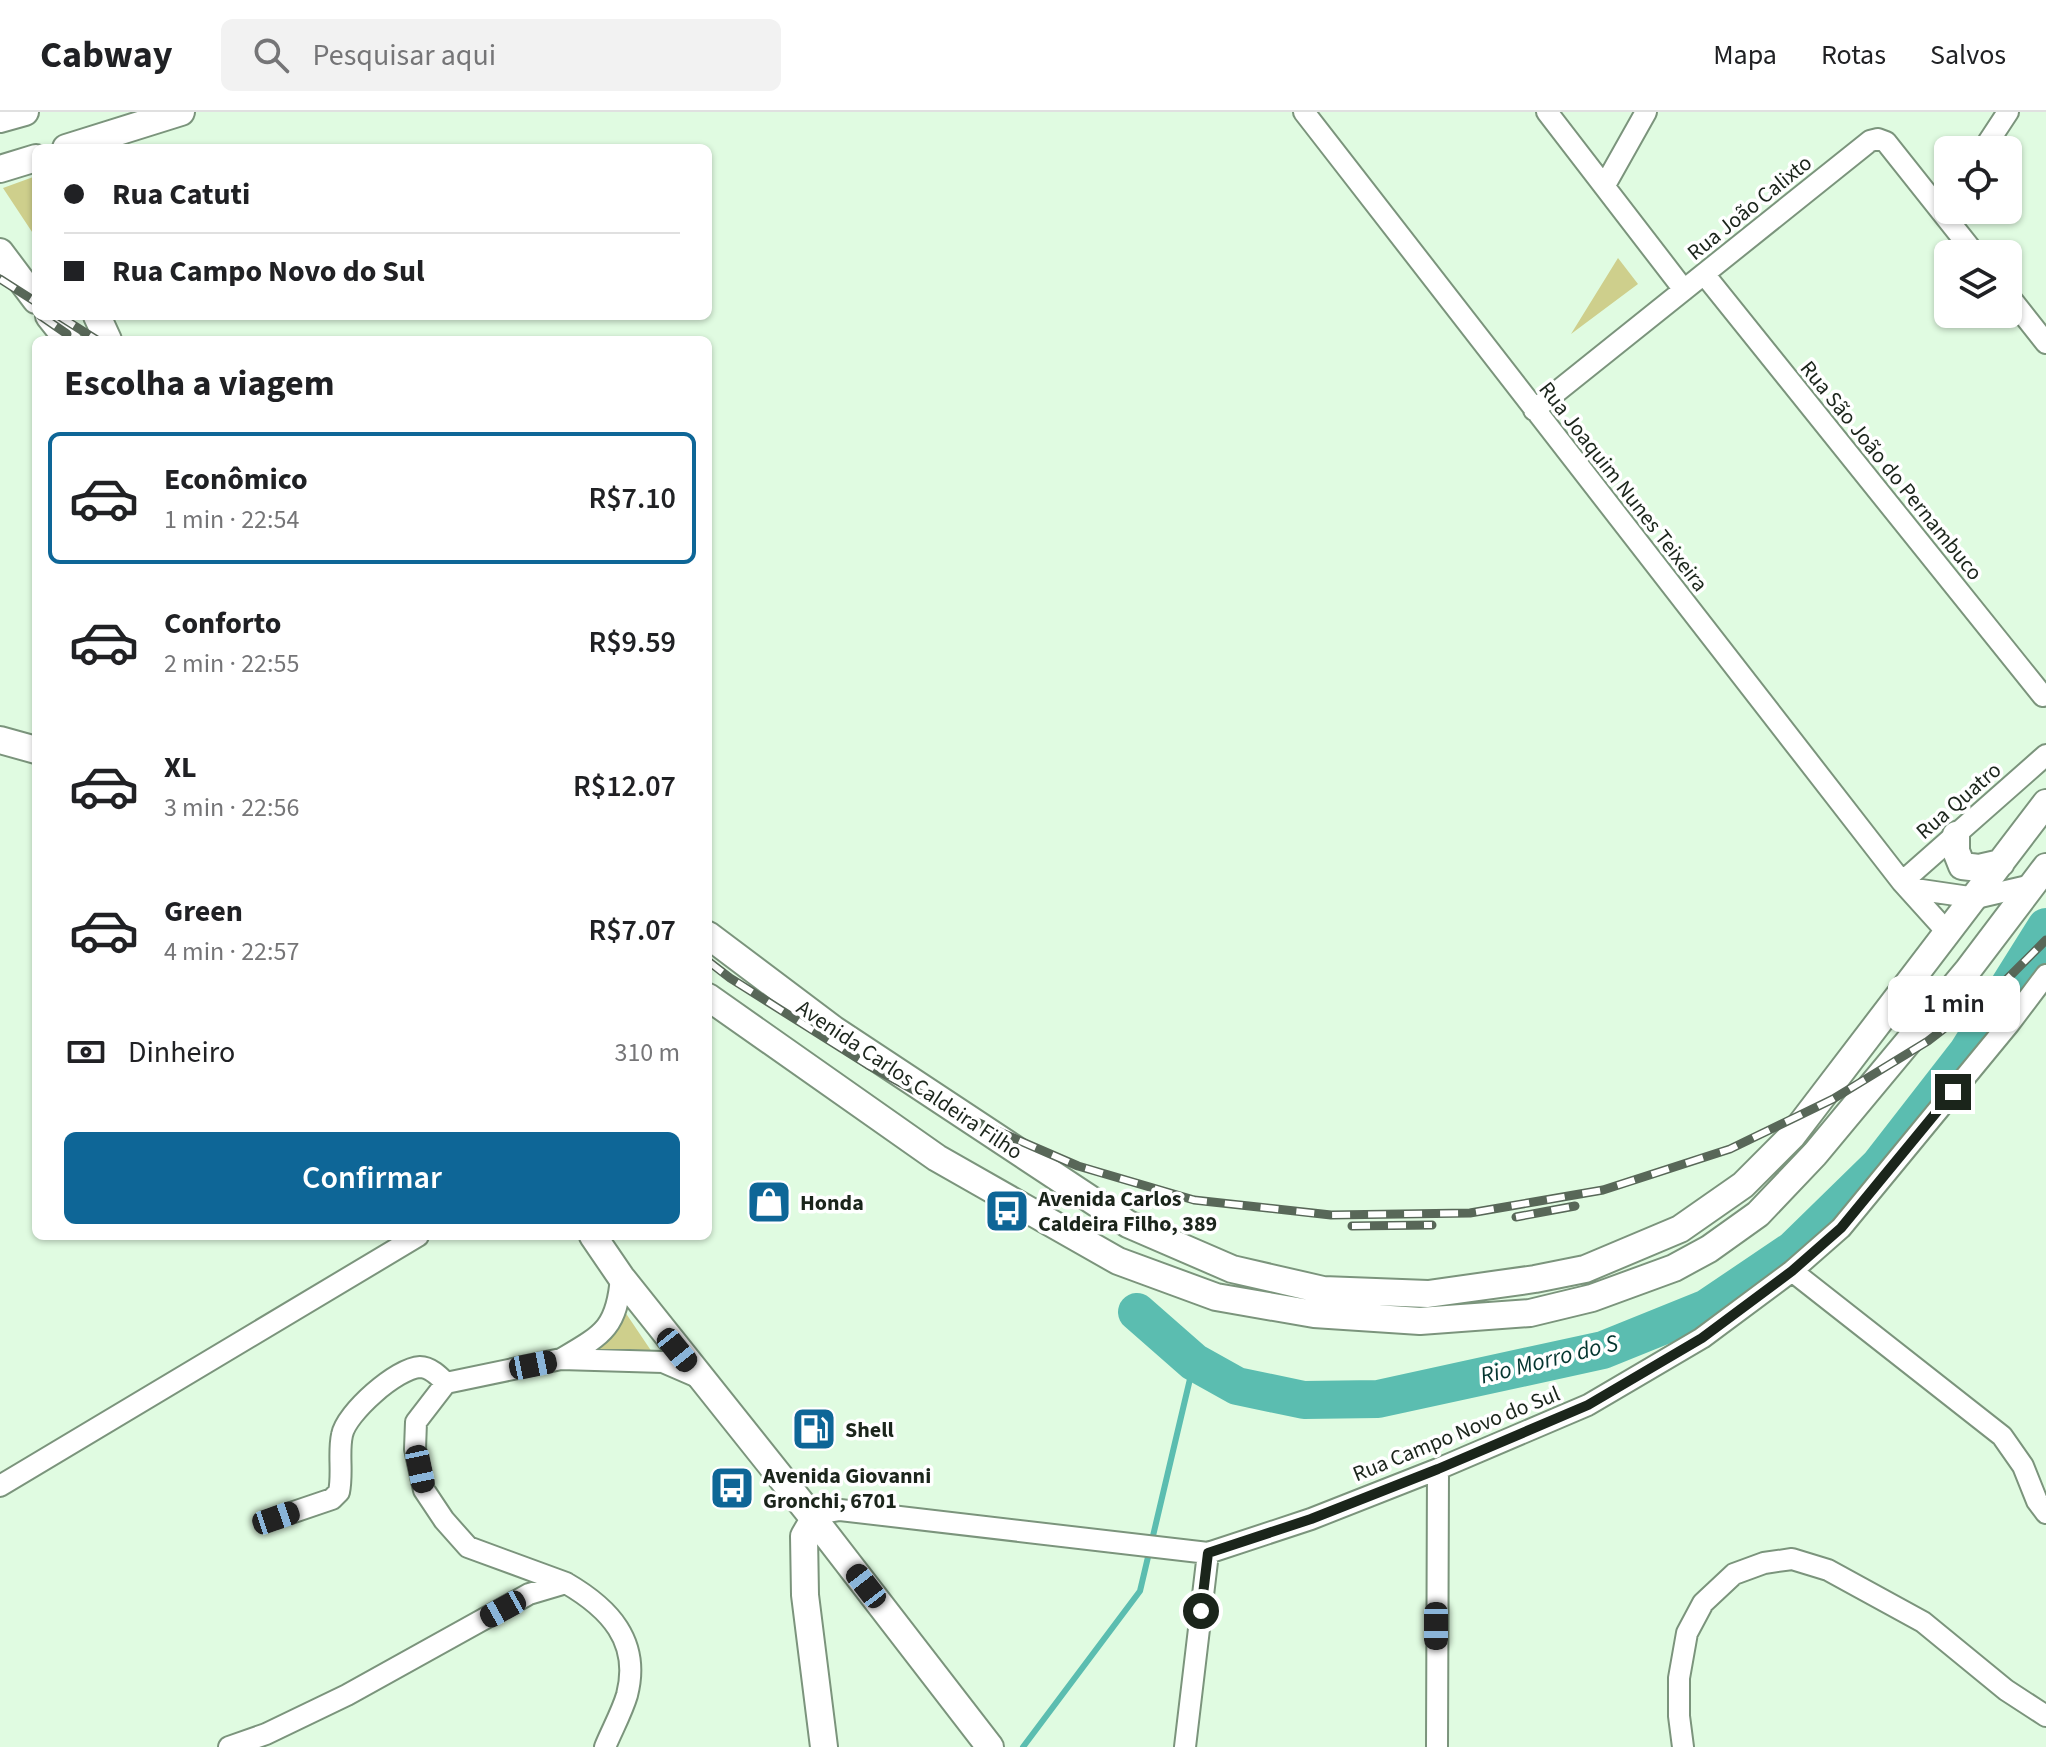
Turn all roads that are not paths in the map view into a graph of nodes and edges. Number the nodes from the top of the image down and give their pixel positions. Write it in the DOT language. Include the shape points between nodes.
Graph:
graph roads {
  1 [pos="25,112"];
  2 [pos="181,112"];
  3 [pos="1304,112"];
  4 [pos="1547,112"];
  5 [pos="1646,112"];
  6 [pos="2008,112"];
  7 [pos="0,119"];
  8 [pos="143,123"];
  9 [pos="1992,136"];
  10 [pos="78,144"];
  11 [pos="121,144"];
  12 [pos="32,159"];
  13 [pos="0,169"];
  14 [pos="1605,185"];
  15 [pos="1934,197"];
  16 [pos="0,252"];
  17 [pos="1704,274"];
  18 [pos="1684,290"];
  19 [pos="32,295"];
  20 [pos="2022,310"];
  21 [pos="52,320"];
  22 [pos="2044,333"];
  23 [pos="65,336"];
  24 [pos="1534,410"];
  25 [pos="2045,698"];
  26 [pos="0,740"];
  27 [pos="32,749"];
  28 [pos="2046,755"];
  29 [pos="2046,803"];
  30 [pos="1956,835"];
  31 [pos="2001,863"];
  32 [pos="2039,876"];
  33 [pos="1905,885"];
  34 [pos="1976,898"];
  35 [pos="1948,933"];
  36 [pos="712,938"];
  37 [pos="712,956"];
  38 [pos="744,963"];
  39 [pos="2046,975"];
  40 [pos="712,1002"];
  41 [pos="411,1240"];
  42 [pos="596,1240"];
  43 [pos="1792,1271"];
  44 [pos="621,1277"];
  45 [pos="561,1359"];
  46 [pos="700,1378"];
  47 [pos="446,1383"];
  48 [pos="1438,1469"];
  49 [pos="0,1486"];
  50 [pos="2046,1513"];
  51 [pos="276,1518"];
  52 [pos="814,1519"];
  53 [pos="1208,1553"];
  54 [pos="566,1583"];
  55 [pos="2046,1716"];
  56 [pos="1688,1745"];
  57 [pos="229,1747"];
  58 [pos="605,1747"];
  59 [pos="824,1747"];
  60 [pos="990,1747"];
  61 [pos="1185,1747"];
  62 [pos="1437,1747"];
  1 -- 7 [label="main road"];
  2 -- 8 [label="main road"];
  3 -- 24 [label="street, Rua Joaquim Nunes Teixeira"];
  4 -- 14 [label="street"];
  5 -- 14 [label="street"];
  6 -- 9 [label="street"];
  8 -- 10 [label="main road"];
  8 -- 11 [label="main road"];
  12 -- 13 [label="main road"];
  14 -- 18 [label="street"];
  15 -- 17 [label="street, Rua João Calixto" via="1886,142 1870,141"];
  16 -- 19 [label="main road"];
  17 -- 18 [label="street, Rua João Calixto"];
  17 -- 25 [label="street, Rua São João do Pernambuco"];
  18 -- 24 [label="street, Rua João Calixto"];
  20 -- 22 [label="street"];
  21 -- 23 [label="main road"];
  24 -- 33 [label="street, Rua Joaquim Nunes Teixeira"];
  26 -- 27 [label="main road"];
  28 -- 30 [label="street, Rua Quatro"];
  29 -- 31 [label="main road, Avenida Carlos Caldeira Filho"];
  30 -- 31 [label="main road" via="1962,866"];
  30 -- 33 [label="street, Rua Quatro"];
  31 -- 34 [label="main road, Avenida Carlos Caldeira Filho"];
  32 -- 34 [label="street"];
  32 -- 40 [label="main road" via="1968,970 1815,1154 1758,1214 1674,1268 1592,1298 1530,1313 1420,1321 1314,1314 1216,1297 1118,1261 937,1158"];
  33 -- 34 [label="street"];
  33 -- 35 [label="street, Rua Joaquim Nunes Teixeira"];
  34 -- 35 [label="main road, Avenida Carlos Caldeira Filho"];
  35 -- 38 [label="main road, Avenida Carlos Caldeira Filho" via="1792,1136 1743,1185 1680,1229 1585,1269 1428,1294 1323,1290 1232,1269 1128,1224 833,1029"];
  36 -- 38 [label="main road, Avenida Carlos Caldeira Filho"];
  37 -- 38 [label="main road"];
  39 -- 43 [label="street, Rua Campo Novo do Sul" via="1841,1228"];
  41 -- 49 [label="street"];
  42 -- 44 [label="main road"];
  43 -- 48 [label="street, Rua Campo Novo do Sul" via="1702,1338 1588,1405"];
  43 -- 50 [label="street" via="2002,1436"];
  44 -- 45 [label="street" via="612,1322 593,1341"];
  44 -- 46 [label="main road"];
  45 -- 46 [label="street" via="663,1362"];
  45 -- 47 [label="street"];
  46 -- 52 [label="main road"];
  47 -- 51 [label="street" via="422,1366 374,1395 350,1415 342,1435 339,1492"];
  47 -- 54 [label="street" via="416,1422 415,1449 424,1490 468,1547"];
  48 -- 53 [label="street, Rua Campo Novo do Sul"];
  48 -- 62 [label="street"];
  52 -- 53 [label="street, Rua Campo Novo do Sul" via="840,1510"];
  52 -- 59 [label="main road" via="804,1536 805,1595"];
  52 -- 60 [label="main road"];
  53 -- 61 [label="street"];
  54 -- 57 [label="street" via="529,1594 347,1695"];
  54 -- 58 [label="street" via="603,1609 631,1652 627,1694"];
  55 -- 56 [label="street" via="1923,1622 1828,1570 1792,1559 1734,1574 1703,1603 1687,1633 1679,1678 1679,1716"];
}
